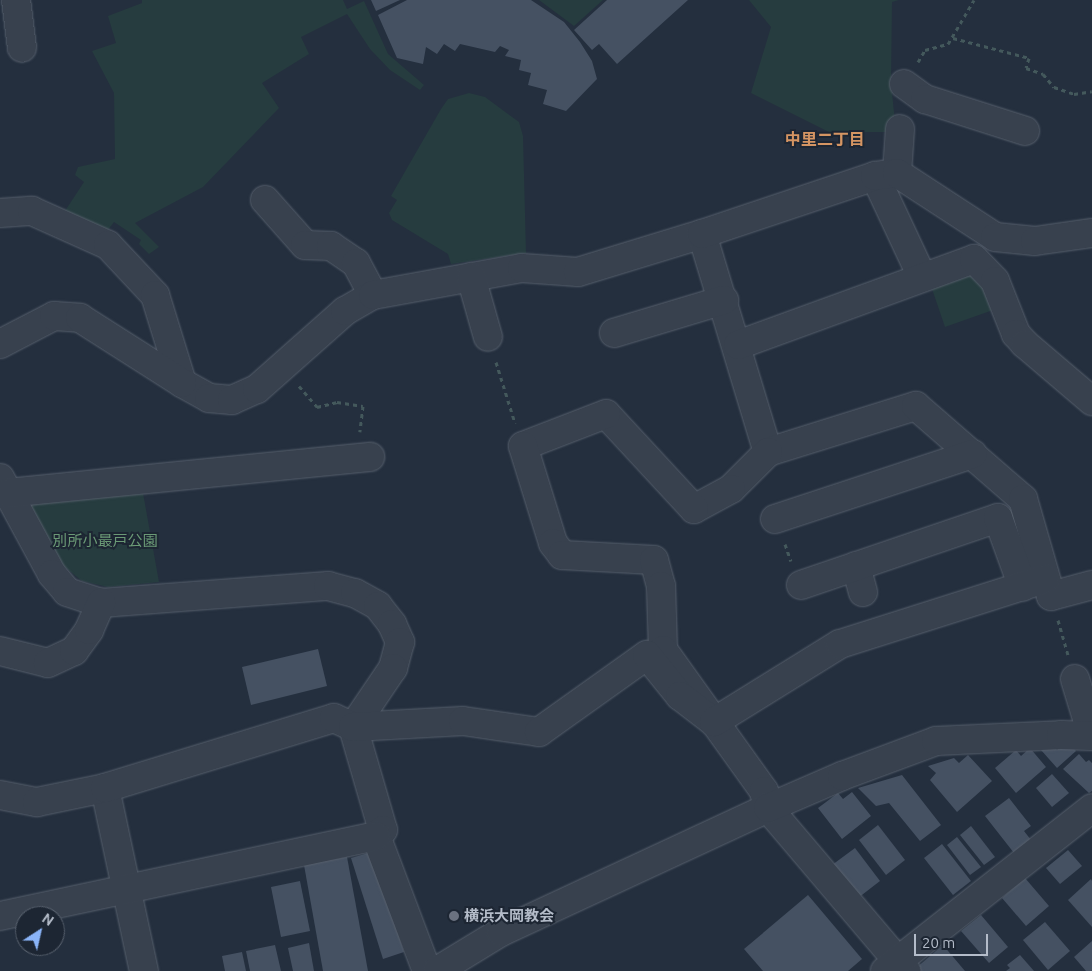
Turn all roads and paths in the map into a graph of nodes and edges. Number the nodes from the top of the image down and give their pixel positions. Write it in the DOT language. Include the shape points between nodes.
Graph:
graph roads {
  1 [pos="16,0"];
  2 [pos="974,0"];
  3 [pos="953,38"];
  4 [pos="22,48"];
  5 [pos="904,84"];
  6 [pos="1092,90"];
  7 [pos="900,128"];
  8 [pos="1025,130"];
  9 [pos="886,175"];
  10 [pos="265,200"];
  11 [pos="0,213"];
  12 [pos="1092,233"];
  13 [pos="702,234"];
  14 [pos="471,277"];
  15 [pos="922,277"];
  16 [pos="373,295"];
  17 [pos="724,300"];
  18 [pos="614,333"];
  19 [pos="488,337"];
  20 [pos="0,344"];
  21 [pos="738,345"];
  22 [pos="296,382"];
  23 [pos="182,383"];
  24 [pos="1092,402"];
  25 [pos="523,446"];
  26 [pos="768,452"];
  27 [pos="973,454"];
  28 [pos="363,457"];
  29 [pos="4,486"];
  30 [pos="775,520"];
  31 [pos="856,566"];
  32 [pos="801,585"];
  33 [pos="1092,585"];
  34 [pos="1039,587"];
  35 [pos="101,603"];
  36 [pos="870,614"];
  37 [pos="0,651"];
  38 [pos="1075,679"];
  39 [pos="714,722"];
  40 [pos="353,727"];
  41 [pos="1092,736"];
  42 [pos="105,788"];
  43 [pos="0,795"];
  44 [pos="768,808"];
  45 [pos="1092,808"];
  46 [pos="376,836"];
  47 [pos="128,891"];
  48 [pos="0,916"];
  49 [pos="896,968"];
  50 [pos="144,971"];
  51 [pos="427,971"];
  52 [pos="436,971"];
  1 -- 4 [label="street"];
  2 -- 3 [label="path"];
  3 -- 5 [label="path" via="948,44 925,50"];
  3 -- 6 [label="path" via="1029,58 1026,68 1043,74 1054,87 1074,94"];
  5 -- 8 [label="street" via="925,99"];
  7 -- 9 [label="street"];
  9 -- 12 [label="street" via="995,237 1035,241"];
  9 -- 13 [label="street"];
  9 -- 15 [label="street"];
  10 -- 16 [label="street" via="305,245 331,246 356,263"];
  11 -- 23 [label="street" via="32,211 108,245 155,295"];
  13 -- 14 [label="street" via="578,272 522,268"];
  13 -- 17 [label="street"];
  14 -- 16 [label="street"];
  14 -- 19 [label="street"];
  15 -- 21 [label="street"];
  15 -- 24 [label="street" via="974,259 995,281 1016,334"];
  16 -- 23 [label="street" via="346,311 256,389 232,400 209,398"];
  17 -- 18 [label="street"];
  17 -- 21 [label="street"];
  19 -- 25 [label="path"];
  20 -- 23 [label="street" via="54,316 80,318"];
  21 -- 26 [label="street"];
  22 -- 28 [label="path" via="317,407 337,402 363,406"];
  25 -- 26 [label="street" via="606,414 694,509 731,489"];
  25 -- 39 [label="street" via="553,543 562,555 654,560 661,586 663,650"];
  26 -- 27 [label="street" via="916,406"];
  27 -- 30 [label="street"];
  27 -- 34 [label="street" via="1023,500"];
  28 -- 29 [label="street"];
  29 -- 35 [label="street" via="52,574 67,592"];
  30 -- 32 [label="path"];
  31 -- 32 [label="street"];
  31 -- 34 [label="street" via="998,518"];
  31 -- 36 [label="street"];
  33 -- 34 [label="street"];
  34 -- 36 [label="street"];
  34 -- 38 [label="path"];
  35 -- 37 [label="street" via="89,630 74,651 48,664"];
  35 -- 40 [label="street" via="328,586 355,593 378,606 392,624 400,642 393,668"];
  36 -- 39 [label="street" via="840,644"];
  38 -- 41 [label="street"];
  39 -- 40 [label="street" via="680,696 647,655 540,732 463,721"];
  39 -- 44 [label="street" via="764,791"];
  40 -- 42 [label="street" via="334,718"];
  40 -- 46 [label="street" via="383,830"];
  41 -- 44 [label="street" via="936,741"];
  42 -- 43 [label="street" via="37,802"];
  42 -- 47 [label="street"];
  44 -- 49 [label="street"];
  44 -- 52 [label="street" via="501,932"];
  45 -- 49 [label="street"];
  46 -- 47 [label="street"];
  46 -- 51 [label="street"];
  47 -- 48 [label="street"];
  47 -- 50 [label="street"];
}
